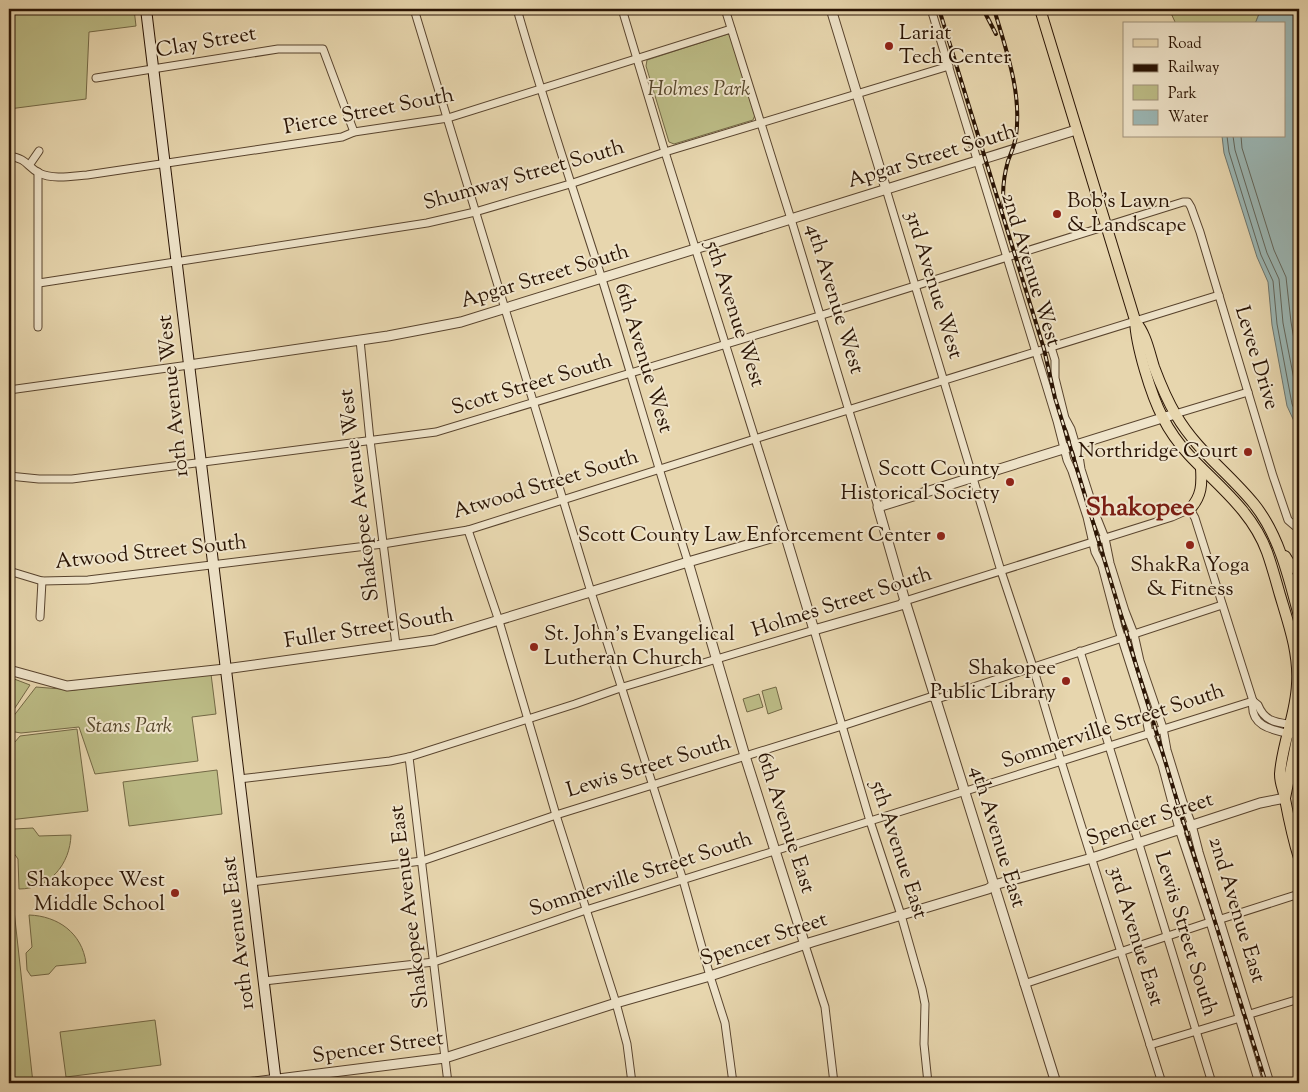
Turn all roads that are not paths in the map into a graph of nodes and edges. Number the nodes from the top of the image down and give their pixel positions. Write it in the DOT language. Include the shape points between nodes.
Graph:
graph roads {
  1 [pos="146,9"];
  2 [pos="414,9"];
  3 [pos="516,9"];
  4 [pos="622,9"];
  5 [pos="725,9"];
  6 [pos="831,9"];
  7 [pos="931,9"];
  8 [pos="1040,9"];
  9 [pos="731,29"];
  10 [pos="638,59"];
  11 [pos="949,66"];
  12 [pos="154,70"];
  13 [pos="96,78"];
  14 [pos="540,89"];
  15 [pos="859,94"];
  16 [pos="448,118"];
  17 [pos="761,123"];
  18 [pos="1076,130"];
  19 [pos="354,132"];
  20 [pos="39,151"];
  21 [pos="665,152"];
  22 [pos="9,156"];
  23 [pos="978,160"];
  24 [pos="30,164"];
  25 [pos="165,164"];
  26 [pos="38,172"];
  27 [pos="570,184"];
  28 [pos="886,189"];
  29 [pos="1183,202"];
  30 [pos="475,212"];
  31 [pos="791,219"];
  32 [pos="1106,225"];
  33 [pos="695,249"];
  34 [pos="1008,257"];
  35 [pos="177,261"];
  36 [pos="601,278"];
  37 [pos="39,283"];
  38 [pos="914,285"];
  39 [pos="1219,295"];
  40 [pos="506,309"];
  41 [pos="820,316"];
  42 [pos="1135,320"];
  43 [pos="38,326"];
  44 [pos="360,340"];
  45 [pos="726,344"];
  46 [pos="1051,347"];
  47 [pos="1036,352"];
  48 [pos="189,365"];
  49 [pos="630,374"];
  50 [pos="944,380"];
  51 [pos="9,390"];
  52 [pos="1248,392"];
  53 [pos="534,403"];
  54 [pos="848,410"];
  55 [pos="1175,414"];
  56 [pos="1162,418"];
  57 [pos="755,438"];
  58 [pos="370,440"];
  59 [pos="1075,445"];
  60 [pos="1063,448"];
  61 [pos="200,463"];
  62 [pos="1201,468"];
  63 [pos="658,469"];
  64 [pos="9,476"];
  65 [pos="973,478"];
  66 [pos="563,499"];
  67 [pos="878,506"];
  68 [pos="1190,509"];
  69 [pos="1295,526"];
  70 [pos="1269,527"];
  71 [pos="468,530"];
  72 [pos="784,534"];
  73 [pos="1105,538"];
  74 [pos="1092,542"];
  75 [pos="383,544"];
  76 [pos="688,562"];
  77 [pos="212,565"];
  78 [pos="9,571"];
  79 [pos="1001,571"];
  80 [pos="1299,572"];
  81 [pos="42,581"];
  82 [pos="1295,588"];
  83 [pos="592,592"];
  84 [pos="1280,593"];
  85 [pos="906,601"];
  86 [pos="1222,605"];
  87 [pos="40,616"];
  88 [pos="1299,616"];
  89 [pos="499,621"];
  90 [pos="814,630"];
  91 [pos="1134,634"];
  92 [pos="1122,638"];
  93 [pos="396,645"];
  94 [pos="1080,651"];
  95 [pos="718,660"];
  96 [pos="1033,666"];
  97 [pos="225,669"];
  98 [pos="9,670"];
  99 [pos="623,687"];
  100 [pos="937,699"];
  101 [pos="1252,702"];
  102 [pos="528,719"];
  103 [pos="842,726"];
  104 [pos="1163,728"];
  105 [pos="1295,730"];
  106 [pos="1149,733"];
  107 [pos="1110,746"];
  108 [pos="745,756"];
  109 [pos="409,757"];
  110 [pos="1061,761"];
  111 [pos="239,779"];
  112 [pos="652,784"];
  113 [pos="965,793"];
  114 [pos="1285,798"];
  115 [pos="556,815"];
  116 [pos="870,821"];
  117 [pos="1192,825"];
  118 [pos="1179,829"];
  119 [pos="1140,842"];
  120 [pos="775,851"];
  121 [pos="1092,858"];
  122 [pos="1299,858"];
  123 [pos="422,861"];
  124 [pos="683,880"];
  125 [pos="251,882"];
  126 [pos="994,885"];
  127 [pos="1299,894"];
  128 [pos="586,910"];
  129 [pos="901,915"];
  130 [pos="1221,919"];
  131 [pos="1210,922"];
  132 [pos="1168,936"];
  133 [pos="805,945"];
  134 [pos="1120,952"];
  135 [pos="434,962"];
  136 [pos="710,976"];
  137 [pos="264,981"];
  138 [pos="1024,984"];
  139 [pos="1299,999"];
  140 [pos="616,1003"];
  141 [pos="1250,1014"];
  142 [pos="1240,1018"];
  143 [pos="1196,1031"];
  144 [pos="1150,1045"];
  145 [pos="445,1058"];
  146 [pos="275,1082"];
  147 [pos="246,1083"];
  148 [pos="448,1083"];
  149 [pos="632,1083"];
  150 [pos="733,1083"];
  151 [pos="834,1083"];
  152 [pos="928,1083"];
  153 [pos="1056,1083"];
  154 [pos="1162,1083"];
  155 [pos="1212,1083"];
  156 [pos="1259,1083"];
  157 [pos="1270,1083"];
  1 -- 12 [label="main road, 10th Avenue West"];
  2 -- 16 [label="street"];
  3 -- 14 [label="street, 6th Avenue West"];
  4 -- 10 [label="street, 5th Avenue West"];
  5 -- 9 [label="street, 4th Avenue West"];
  6 -- 15 [label="street, 3rd Avenue West"];
  7 -- 11 [label="street, 2nd Avenue West"];
  8 -- 18 [label="main road"];
  9 -- 10 [label="street, Pierce Street South"];
  9 -- 17 [label="street, 4th Avenue West"];
  10 -- 14 [label="street, Pierce Street South"];
  10 -- 21 [label="street, 5th Avenue West"];
  11 -- 15 [label="street, Shumway Street South"];
  11 -- 23 [label="street, 2nd Avenue West"];
  12 -- 13 [label="street, Clay Street"];
  12 -- 19 [label="street, Clay Street" via="278,49 323,48"];
  12 -- 25 [label="main road, 10th Avenue West"];
  14 -- 16 [label="street, Pierce Street South"];
  14 -- 27 [label="street, 6th Avenue West"];
  15 -- 17 [label="street, Shumway Street South"];
  15 -- 28 [label="street, 3rd Avenue West"];
  16 -- 19 [label="street, Pierce Street South"];
  16 -- 30 [label="street"];
  17 -- 21 [label="street, Shumway Street South"];
  17 -- 31 [label="street, 4th Avenue West"];
  18 -- 23 [label="street, Apgar Street South"];
  18 -- 32 [label="main road"];
  19 -- 25 [label="street, Pierce Street South" via="342,137"];
  20 -- 24 [label="street"];
  21 -- 27 [label="street, Shumway Street South"];
  21 -- 33 [label="street, 5th Avenue West"];
  22 -- 24 [label="street" via="20,157"];
  23 -- 28 [label="street, Apgar Street South"];
  23 -- 34 [label="street, 2nd Avenue West"];
  24 -- 26 [label="street"];
  25 -- 26 [label="street, Pierce Street South" via="87,175 48,176"];
  25 -- 35 [label="main road, 10th Avenue West"];
  26 -- 37 [label="street"];
  27 -- 30 [label="street, Shumway Street South"];
  27 -- 36 [label="street, 6th Avenue West"];
  28 -- 31 [label="street, Apgar Street South"];
  28 -- 38 [label="street, 3rd Avenue West"];
  29 -- 32 [label="street, Scott Street South"];
  29 -- 39 [label="street, Levee Drive" via="1192,207"];
  30 -- 35 [label="street, Shumway Street South" via="427,223"];
  30 -- 40 [label="street"];
  31 -- 33 [label="street, Apgar Street South"];
  31 -- 41 [label="street, 4th Avenue West"];
  32 -- 34 [label="street, Scott Street South"];
  32 -- 42 [label="main road"];
  33 -- 36 [label="street, Apgar Street South"];
  33 -- 45 [label="street, 5th Avenue West"];
  34 -- 38 [label="street, Scott Street South"];
  34 -- 47 [label="street, 2nd Avenue West"];
  35 -- 37 [label="street, Shumway Street South"];
  35 -- 48 [label="main road, 10th Avenue West"];
  36 -- 40 [label="street, Apgar Street South"];
  36 -- 49 [label="street, 6th Avenue West"];
  37 -- 43 [label="street"];
  38 -- 41 [label="street, Scott Street South"];
  38 -- 50 [label="street, 3rd Avenue West"];
  39 -- 42 [label="street, Atwood Street South"];
  39 -- 52 [label="street, Levee Drive"];
  40 -- 44 [label="street, Apgar Street South" via="435,328"];
  40 -- 53 [label="street"];
  41 -- 45 [label="street, Scott Street South"];
  41 -- 54 [label="street, 4th Avenue West"];
  42 -- 46 [label="street, Atwood Street South"];
  42 -- 55 [label="main road"];
  42 -- 56 [label="main road" via="1135,336"];
  44 -- 48 [label="street, Apgar Street South"];
  44 -- 58 [label="street, Shakopee Avenue West"];
  45 -- 49 [label="street, Scott Street South"];
  45 -- 57 [label="street, 5th Avenue West"];
  46 -- 47 [label="street, Atwood Street South"];
  46 -- 59 [label="street, 2nd Avenue East" via="1055,378"];
  47 -- 50 [label="street, Atwood Street South"];
  47 -- 60 [label="street, 2nd Avenue West"];
  48 -- 51 [label="street, Apgar Street South"];
  48 -- 61 [label="main road, 10th Avenue West"];
  49 -- 53 [label="street, Scott Street South"];
  49 -- 63 [label="street, 6th Avenue West"];
  50 -- 54 [label="street, Atwood Street South"];
  50 -- 65 [label="street, 3rd Avenue West"];
  52 -- 55 [label="street"];
  52 -- 69 [label="street, Levee Drive" via="1287,517"];
  53 -- 58 [label="street, Scott Street South" via="436,432"];
  53 -- 66 [label="street"];
  54 -- 57 [label="street, Atwood Street South"];
  54 -- 67 [label="street, 4th Avenue West"];
  55 -- 56 [label="street"];
  55 -- 70 [label="main road" via="1198,447 1245,494"];
  56 -- 59 [label="street"];
  56 -- 62 [label="main road"];
  57 -- 63 [label="street, Atwood Street South"];
  57 -- 72 [label="street, 5th Avenue West"];
  58 -- 61 [label="street, Scott Street South"];
  58 -- 75 [label="street, Shakopee Avenue West"];
  59 -- 60 [label="street"];
  59 -- 73 [label="street, 2nd Avenue East"];
  60 -- 65 [label="street"];
  60 -- 74 [label="street, 2nd Avenue West" via="1087,517"];
  61 -- 64 [label="street, Scott Street South" via="72,478 39,480"];
  61 -- 77 [label="main road, 10th Avenue West"];
  62 -- 68 [label="main road" via="1201,489"];
  62 -- 84 [label="main road" via="1236,501 1254,524"];
  63 -- 66 [label="street, Atwood Street South"];
  63 -- 76 [label="street, 6th Avenue West"];
  65 -- 67 [label="street"];
  65 -- 79 [label="street, 3rd Avenue West"];
  66 -- 71 [label="street, Atwood Street South"];
  66 -- 83 [label="street"];
  67 -- 85 [label="street, 4th Avenue West"];
  68 -- 73 [label="street, Holmes Street South"];
  68 -- 86 [label="street" via="1196,518"];
  70 -- 80 [label="main road" via="1290,564"];
  70 -- 82 [label="main road"];
  71 -- 75 [label="street, Atwood Street South"];
  71 -- 89 [label="street"];
  72 -- 76 [label="street, Fuller Street South"];
  72 -- 90 [label="street, 5th Avenue West"];
  73 -- 74 [label="street, Holmes Street South"];
  73 -- 91 [label="street, 2nd Avenue East"];
  74 -- 79 [label="street, Holmes Street South"];
  74 -- 92 [label="street, 2nd Avenue East"];
  75 -- 77 [label="street, Atwood Street South"];
  75 -- 93 [label="street, Shakopee Avenue West"];
  76 -- 83 [label="street, Fuller Street South"];
  76 -- 95 [label="street, 6th Avenue West"];
  77 -- 81 [label="street, Atwood Street South" via="88,580"];
  77 -- 97 [label="main road, 10th Avenue West"];
  78 -- 81 [label="street, Atwood Street South"];
  79 -- 85 [label="street, Holmes Street South"];
  79 -- 96 [label="street, 3rd Avenue East"];
  81 -- 87 [label="street"];
  82 -- 84 [label="main road"];
  82 -- 88 [label="main road"];
  83 -- 89 [label="street, Fuller Street South"];
  83 -- 99 [label="street"];
  84 -- 105 [label="main road" via="1296,661"];
  85 -- 90 [label="street, Holmes Street South"];
  85 -- 100 [label="street, 4th Avenue East"];
  86 -- 91 [label="street, Lewis Street South"];
  86 -- 101 [label="street"];
  89 -- 93 [label="street, Fuller Street South" via="434,640"];
  89 -- 102 [label="street"];
  90 -- 95 [label="street, Holmes Street South"];
  90 -- 103 [label="street, 5th Avenue East"];
  91 -- 92 [label="street, Lewis Street South"];
  91 -- 104 [label="street, 2nd Avenue East"];
  92 -- 94 [label="street, Lewis Street South"];
  92 -- 106 [label="street, 2nd Avenue East"];
  93 -- 97 [label="street, Fuller Street South"];
  94 -- 96 [label="street, Lewis Street South"];
  94 -- 107 [label="street, Lewis Street South"];
  95 -- 99 [label="street, Holmes Street South"];
  95 -- 108 [label="street, 6th Avenue East"];
  96 -- 100 [label="street, Lewis Street South"];
  96 -- 110 [label="street, 3rd Avenue East"];
  97 -- 98 [label="street, Fuller Street South" via="67,686"];
  97 -- 111 [label="main road, 10th Avenue West"];
  99 -- 102 [label="street, Holmes Street South"];
  99 -- 112 [label="street"];
  100 -- 103 [label="street, Lewis Street South" via="930,697"];
  100 -- 113 [label="street, 4th Avenue East"];
  101 -- 104 [label="street, Sommerville Street South"];
  101 -- 105 [label="street" via="1259,723 1267,728"];
  102 -- 109 [label="street, Holmes Street South"];
  102 -- 115 [label="street"];
  103 -- 108 [label="street, Lewis Street South"];
  103 -- 116 [label="street, 5th Avenue East"];
  104 -- 106 [label="street, Sommerville Street South"];
  104 -- 117 [label="street, 2nd Avenue East"];
  105 -- 114 [label="main road"];
  106 -- 107 [label="street, Sommerville Street South"];
  106 -- 118 [label="street, 2nd Avenue East" via="1174,803"];
  107 -- 110 [label="street, Sommerville Street South"];
  107 -- 119 [label="street, Lewis Street South"];
  108 -- 112 [label="street, Lewis Street South"];
  108 -- 120 [label="street, 6th Avenue East"];
  109 -- 111 [label="street, Holmes Street South"];
  109 -- 123 [label="street, Shakopee Avenue East"];
  110 -- 113 [label="street, Sommerville Street South"];
  110 -- 121 [label="street, 3rd Avenue East"];
  111 -- 125 [label="main road, 10th Avenue East"];
  112 -- 115 [label="street, Lewis Street South"];
  112 -- 124 [label="street"];
  113 -- 116 [label="street, Sommerville Street South"];
  113 -- 126 [label="street, 4th Avenue East"];
  114 -- 117 [label="street, Spencer Street"];
  114 -- 122 [label="main road"];
  115 -- 123 [label="street, Lewis Street South"];
  115 -- 128 [label="street"];
  116 -- 120 [label="street, Sommerville Street South"];
  116 -- 129 [label="street, 5th Avenue East"];
  117 -- 118 [label="street, Spencer Street"];
  117 -- 130 [label="street, 2nd Avenue East"];
  118 -- 119 [label="street, Spencer Street"];
  118 -- 131 [label="street, 2nd Avenue East"];
  119 -- 121 [label="street, Spencer Street"];
  119 -- 132 [label="street, Lewis Street South"];
  120 -- 124 [label="street, Sommerville Street South"];
  120 -- 133 [label="street, 6th Avenue East"];
  121 -- 126 [label="street, Spencer Street"];
  121 -- 134 [label="street, 3rd Avenue East"];
  123 -- 125 [label="street, Lewis Street South"];
  123 -- 135 [label="street, Shakopee Avenue East"];
  124 -- 128 [label="street, Sommerville Street South"];
  124 -- 136 [label="street"];
  125 -- 137 [label="main road, 10th Avenue East"];
  126 -- 129 [label="street, Spencer Street"];
  126 -- 138 [label="street, 4th Avenue East"];
  127 -- 130 [label="street"];
  128 -- 135 [label="street, Sommerville Street South"];
  128 -- 140 [label="street"];
  129 -- 133 [label="street, Spencer Street"];
  129 -- 152 [label="street, 5th Avenue East" via="926,1004 924,1044"];
  130 -- 141 [label="street, 2nd Avenue East"];
  131 -- 132 [label="street"];
  131 -- 142 [label="street, 2nd Avenue East"];
  132 -- 134 [label="street"];
  132 -- 143 [label="street, Lewis Street South"];
  133 -- 136 [label="street, Spencer Street"];
  133 -- 151 [label="street, 6th Avenue East" via="825,1007"];
  134 -- 138 [label="street"];
  134 -- 144 [label="street, 3rd Avenue East"];
  135 -- 137 [label="street, Sommerville Street South"];
  135 -- 145 [label="street, Shakopee Avenue East"];
  136 -- 140 [label="street, Spencer Street"];
  136 -- 150 [label="street" via="726,1023"];
  137 -- 146 [label="main road, 10th Avenue East"];
  138 -- 153 [label="street, 4th Avenue East"];
  139 -- 141 [label="street"];
  140 -- 145 [label="street, Spencer Street"];
  140 -- 149 [label="street"];
  141 -- 157 [label="street, 2nd Avenue East"];
  142 -- 143 [label="street"];
  142 -- 156 [label="street, 2nd Avenue East"];
  143 -- 144 [label="street"];
  143 -- 155 [label="street, Lewis Street South"];
  144 -- 154 [label="street, 3rd Avenue East"];
  145 -- 146 [label="street, Spencer Street"];
  145 -- 148 [label="street, Shakopee Avenue East"];
  146 -- 147 [label="street, Spencer Street"];
}
